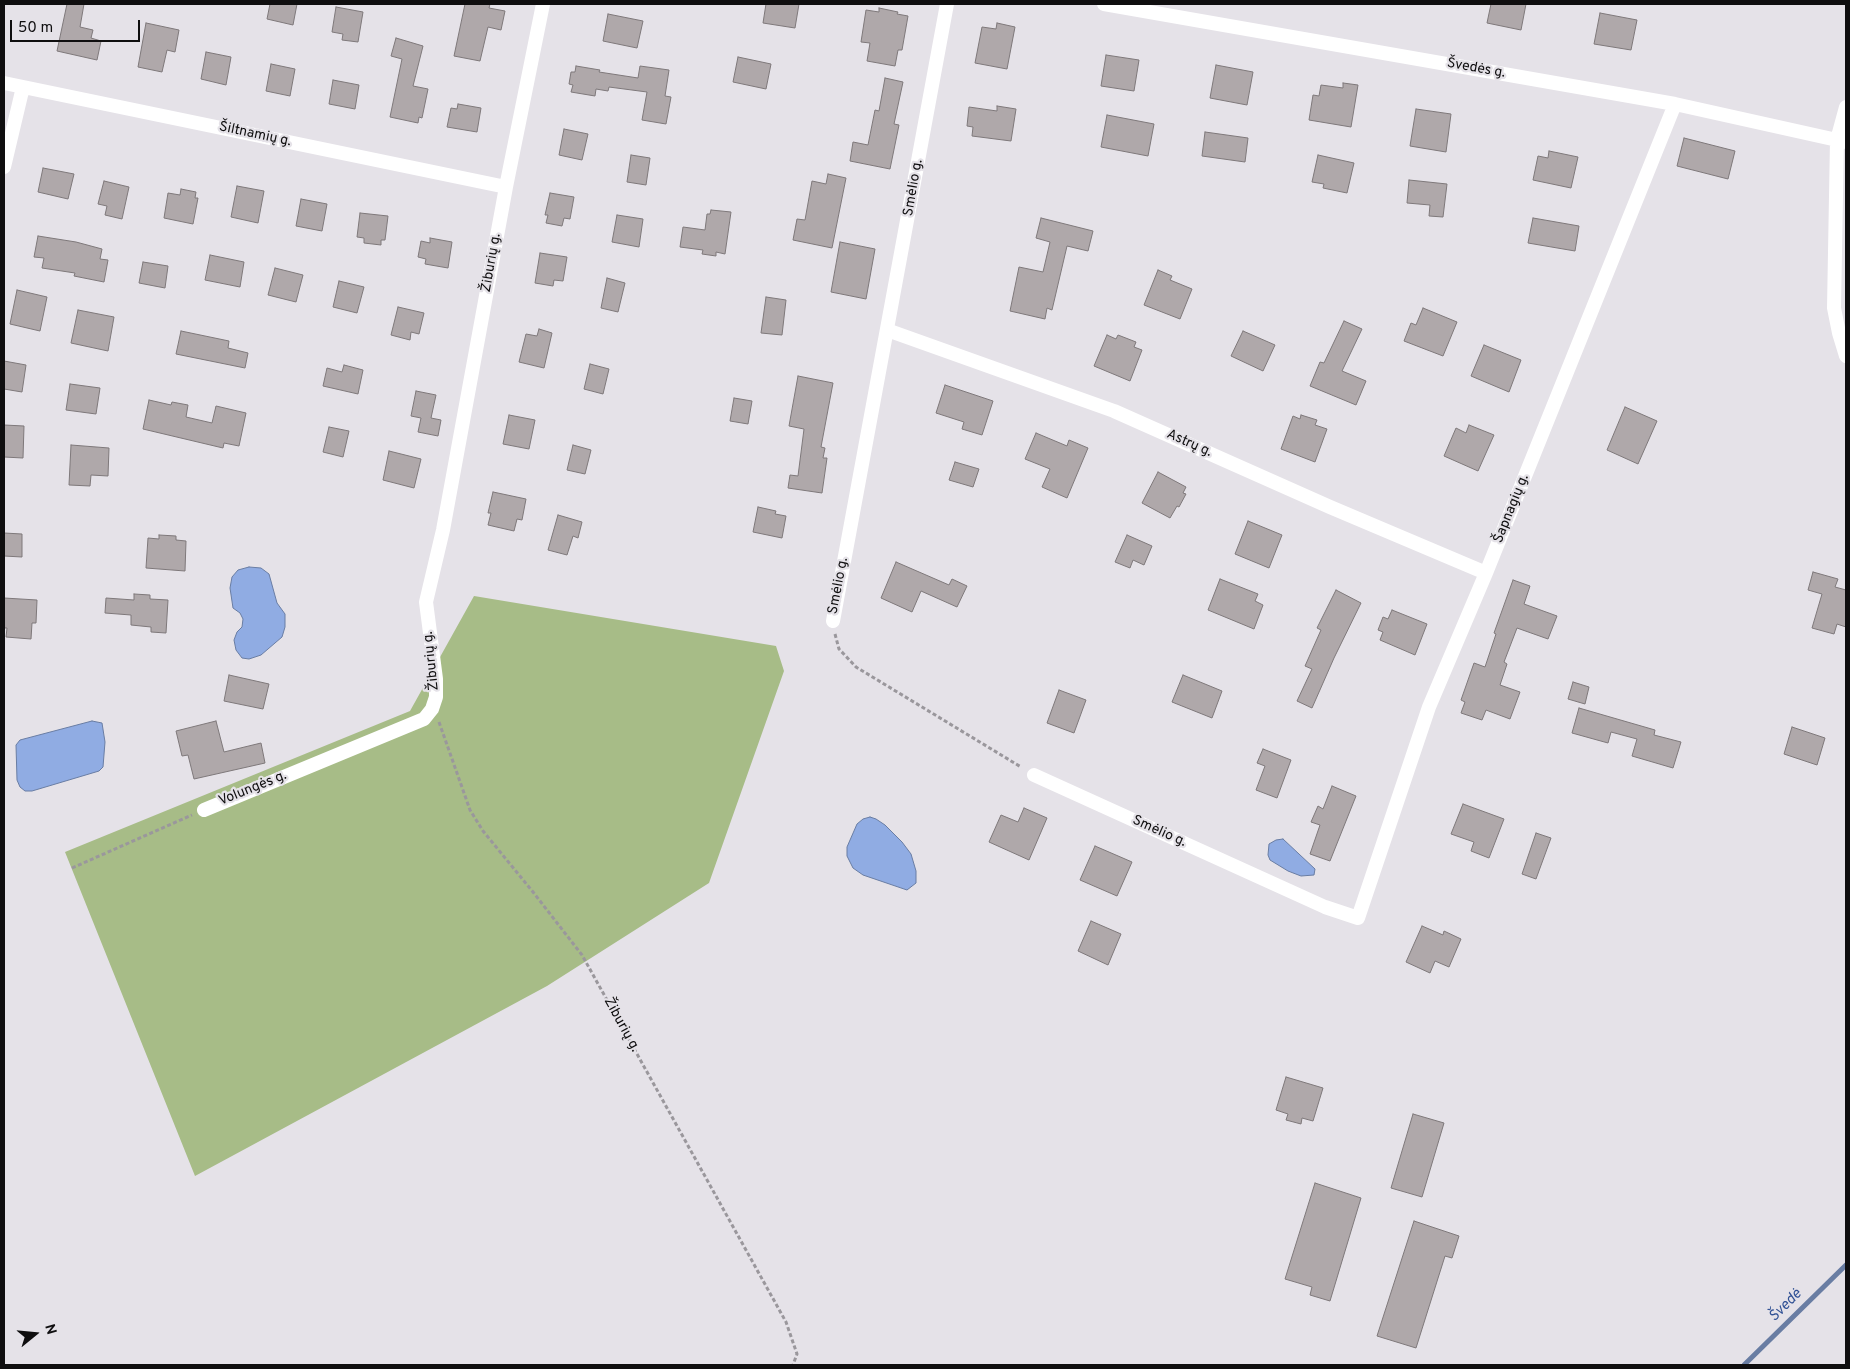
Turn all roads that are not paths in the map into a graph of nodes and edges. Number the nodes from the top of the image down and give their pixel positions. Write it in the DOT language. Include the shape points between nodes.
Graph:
graph roads {
  1 [pos="543,4"];
  2 [pos="948,4"];
  3 [pos="1110,4"];
  4 [pos="4,83"];
  5 [pos="23,87"];
  6 [pos="1674,104"];
  7 [pos="1846,107"];
  8 [pos="1842,141"];
  9 [pos="4,168"];
  10 [pos="506,188"];
  11 [pos="888,330"];
  12 [pos="1846,356"];
  13 [pos="1486,572"];
  14 [pos="833,621"];
  15 [pos="432,709"];
  16 [pos="1034,775"];
  17 [pos="204,810"];
  18 [pos="1358,918"];
  1 -- 10 [label="street, Žiburių g."];
  2 -- 11 [label="street, Smėlio g."];
  3 -- 6 [label="street, Švedės g."];
  4 -- 5 [label="street, Šiltnamių g."];
  5 -- 9 [label="street"];
  5 -- 10 [label="street, Šiltnamių g."];
  6 -- 8 [label="street, Švedės g."];
  6 -- 13 [label="street, Šapnagių g."];
  7 -- 8 [label="street"];
  8 -- 12 [label="street" via="1834,308"];
  10 -- 15 [label="street, Žiburių g." via="443,530 426,602 436,679"];
  11 -- 13 [label="street, Astrų g." via="1114,411"];
  11 -- 14 [label="street, Smėlio g."];
  13 -- 18 [label="street, Šapnagių g." via="1429,707"];
  15 -- 17 [label="street, Volungės g." via="424,719"];
  16 -- 18 [label="street, Smėlio g." via="1325,907"];
}
